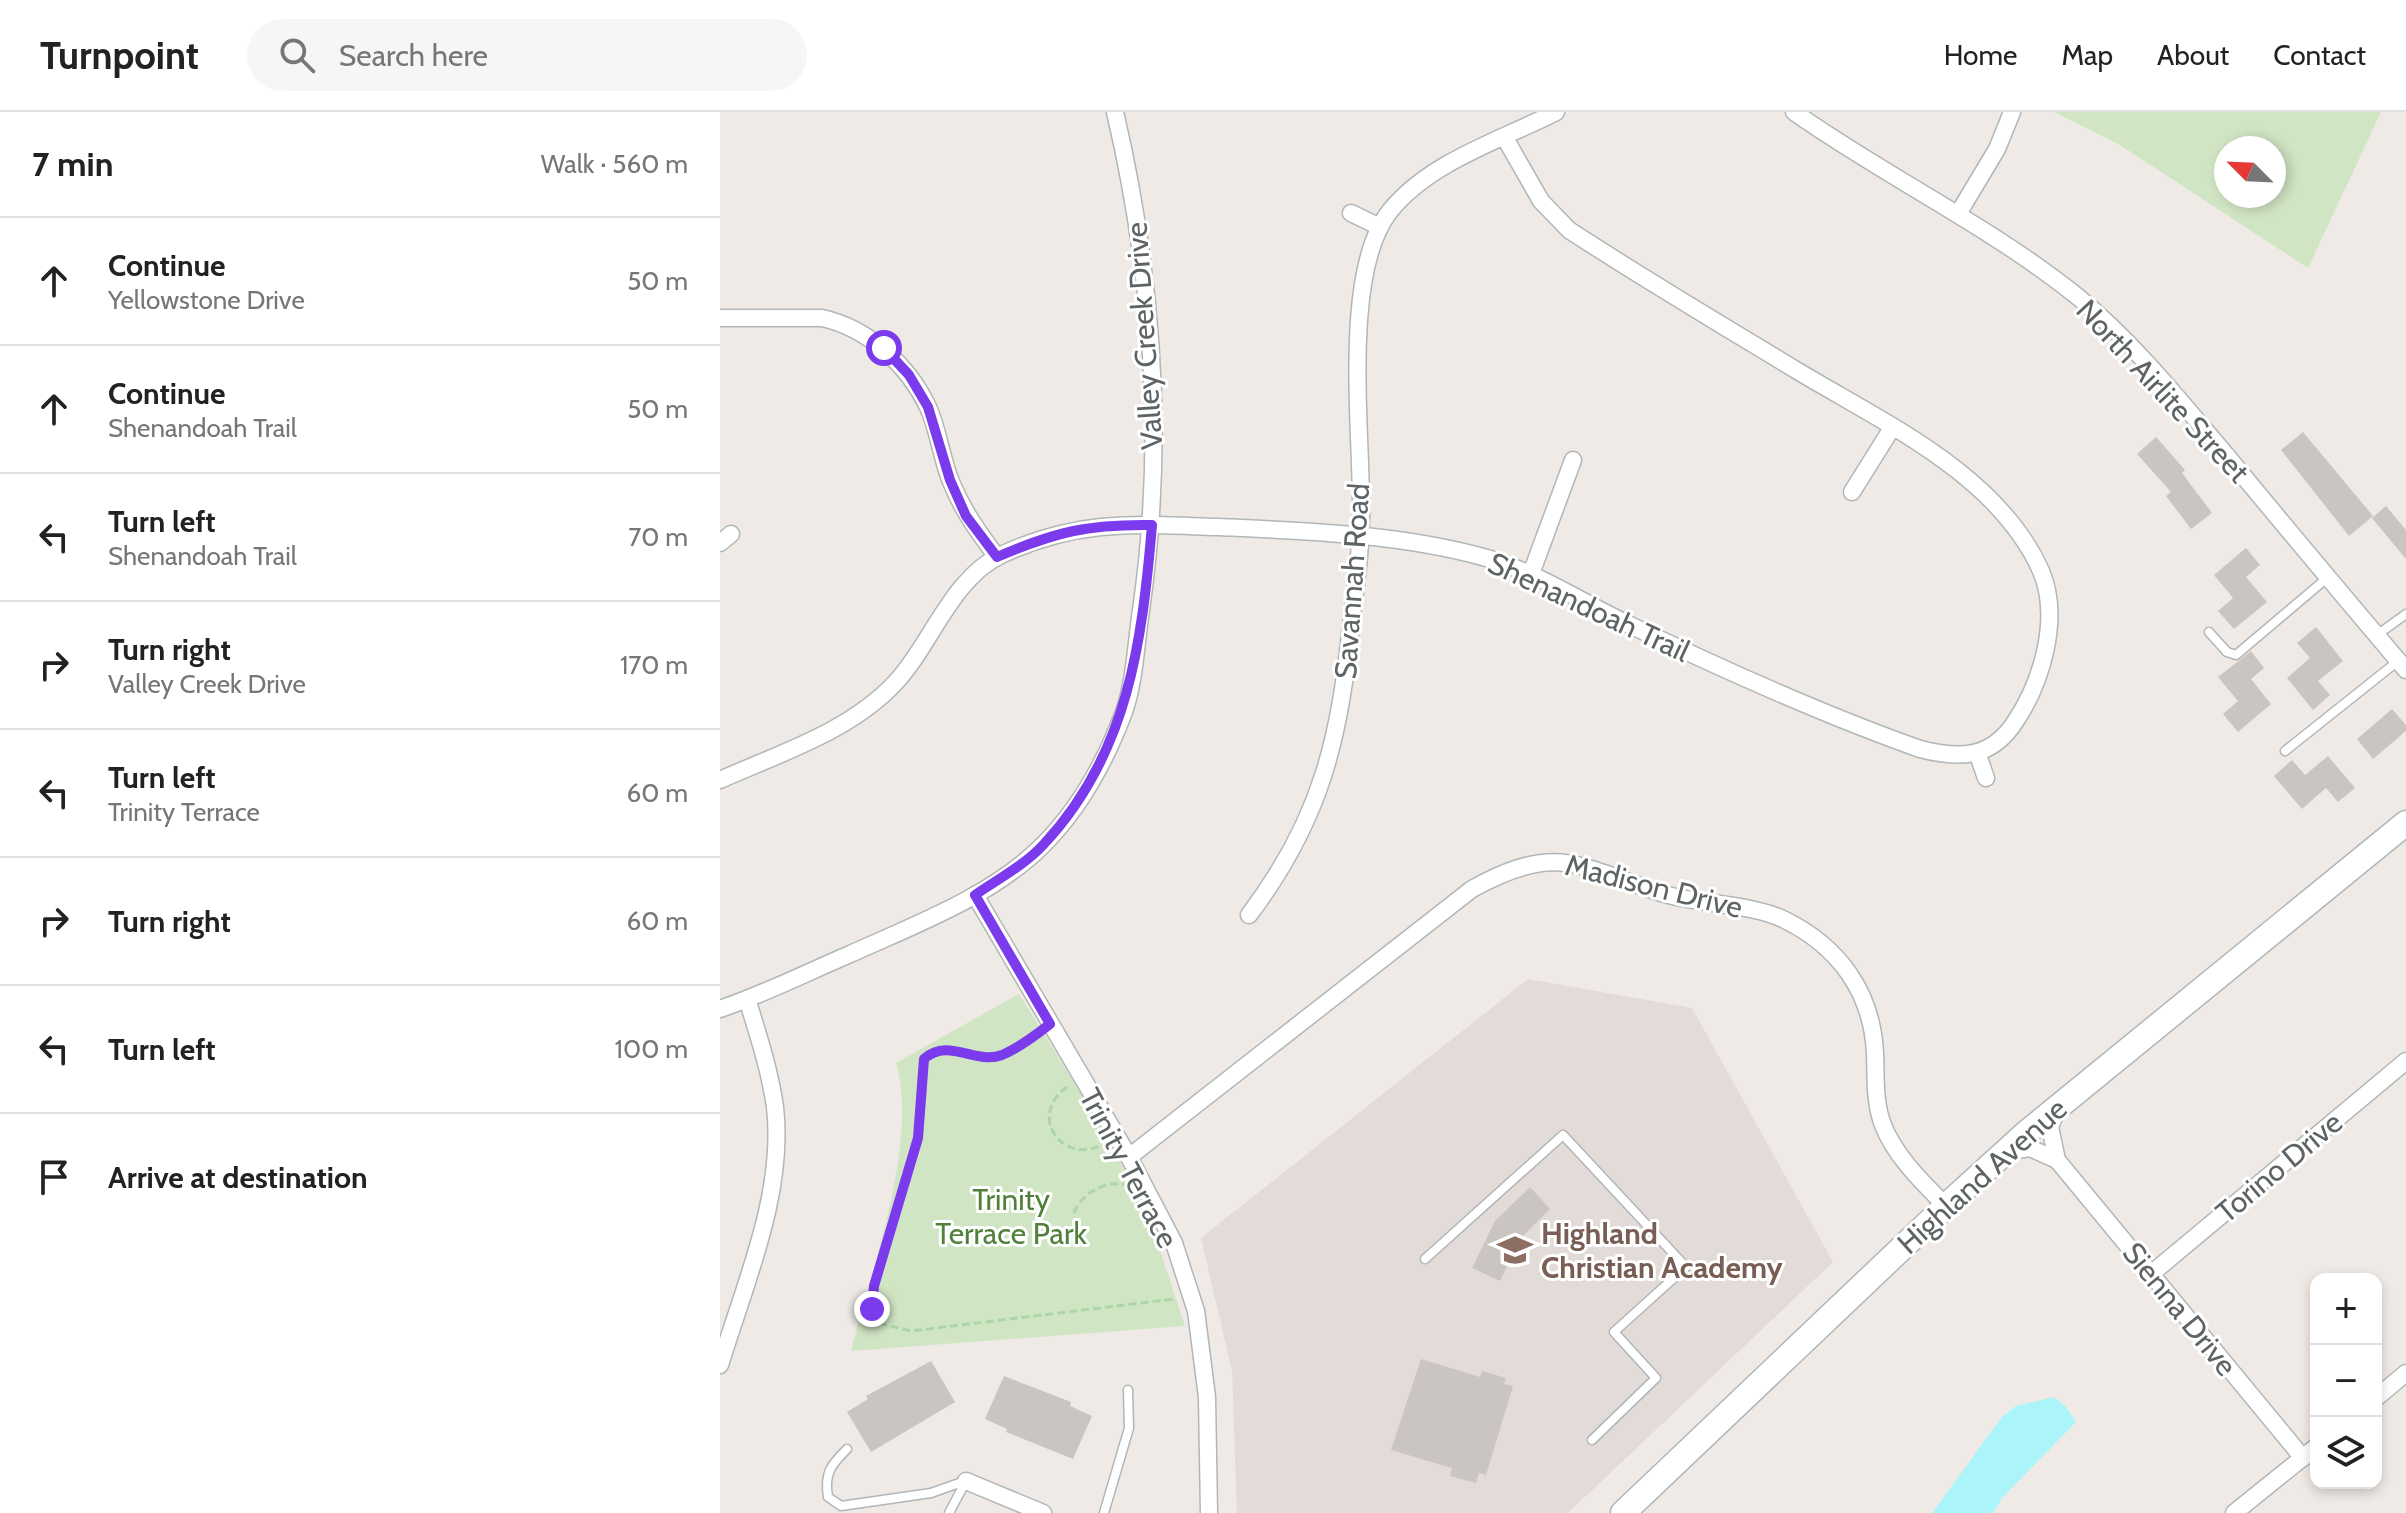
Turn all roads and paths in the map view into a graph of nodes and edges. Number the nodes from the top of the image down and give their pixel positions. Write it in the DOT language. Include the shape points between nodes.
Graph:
graph roads {
  1 [pos="1115,112"];
  2 [pos="1556,112"];
  3 [pos="1794,112"];
  4 [pos="2012,112"];
  5 [pos="1505,138"];
  6 [pos="1351,213"];
  7 [pos="1958,214"];
  8 [pos="1380,227"];
  9 [pos="720,318"];
  10 [pos="1892,428"];
  11 [pos="1573,460"];
  12 [pos="1852,492"];
  13 [pos="1152,525"];
  14 [pos="1361,537"];
  15 [pos="997,557"];
  16 [pos="1531,574"];
  17 [pos="2328,577"];
  18 [pos="2406,614"];
  19 [pos="2209,632"];
  20 [pos="2377,635"];
  21 [pos="2402,666"];
  22 [pos="2285,751"];
  23 [pos="1978,755"];
  24 [pos="1986,778"];
  25 [pos="720,780"];
  26 [pos="2406,823"];
  27 [pos="975,895"];
  28 [pos="1249,915"];
  29 [pos="747,999"];
  30 [pos="720,1009"];
  31 [pos="1050,1024"];
  32 [pos="2406,1061"];
  33 [pos="1081,1078"];
  34 [pos="2057,1108"];
  35 [pos="1115,1135"];
  36 [pos="2004,1154"];
  37 [pos="1129,1157"];
  38 [pos="2057,1160"];
  39 [pos="1148,1192"];
  40 [pos="1946,1206"];
  41 [pos="1074,1213"];
  42 [pos="1425,1259"];
  43 [pos="2151,1274"];
  44 [pos="1189,1295"];
  45 [pos="720,1365"];
  46 [pos="2406,1373"];
  47 [pos="1128,1390"];
  48 [pos="2382,1393"];
  49 [pos="1592,1440"];
  50 [pos="847,1449"];
  51 [pos="2309,1452"];
  52 [pos="966,1481"];
  53 [pos="949,1513"];
  54 [pos="1043,1513"];
  55 [pos="1104,1513"];
  56 [pos="1209,1513"];
  57 [pos="1623,1513"];
  58 [pos="2234,1513"];
  1 -- 13 [label="street, Valley Creek Drive" via="1134,195 1153,366"];
  2 -- 5 [label="street, Savannah Road"];
  3 -- 7 [label="street, North Airlite Street"];
  4 -- 7 [label="street"];
  5 -- 8 [label="street, Savannah Road" via="1425,179"];
  5 -- 10 [label="street" via="1541,201 1569,230"];
  6 -- 8 [label="street"];
  7 -- 17 [label="street, North Airlite Street" via="2080,299 2136,352"];
  8 -- 14 [label="street, Savannah Road" via="1365,263 1359,317"];
  9 -- 15 [label="street" via="822,318 884,348 928,407 966,516"];
  10 -- 12 [label="street"];
  10 -- 23 [label="street" via="1993,504 2042,573 2047,614 2040,676 2011,728"];
  11 -- 16 [label="street"];
  13 -- 14 [label="street, Shenandoah Trail"];
  13 -- 15 [label="street, Shenandoah Trail" via="1100,524 1066,531"];
  13 -- 27 [label="street, Valley Creek Drive" via="1125,709 1104,757 1078,802 1043,845"];
  14 -- 16 [label="street, Shenandoah Trail" via="1452,549"];
  14 -- 28 [label="street, Savannah Road" via="1345,690 1323,780 1284,869"];
  15 -- 25 [label="street, Shenandoah Trail" via="961,591 897,682 877,701 821,735"];
  16 -- 23 [label="street, Shenandoah Trail" via="1687,652 1895,741 1944,755"];
  17 -- 19 [label="lane" via="2236,655"];
  17 -- 20 [label="street, North Airlite Street"];
  18 -- 20 [label="lane"];
  20 -- 21 [label="street, North Airlite Street"];
  21 -- 22 [label="lane"];
  23 -- 24 [label="street"];
  26 -- 34 [label="main road, Highland Avenue"];
  27 -- 29 [label="street, Valley Creek Drive"];
  27 -- 31 [label="street, Trinity Terrace"];
  29 -- 30 [label="street, Valley Creek Drive"];
  29 -- 45 [label="street" via="775,1106 776,1144 773,1180"];
  31 -- 33 [label="street, Trinity Terrace"];
  31 -- 44 [label="path" via="1001,1055 949,1049 934,1050 924,1059 918,1138 874,1286 872,1309 878,1323 911,1331"];
  32 -- 43 [label="street, Torino Drive"];
  33 -- 35 [label="street, Trinity Terrace"];
  33 -- 35 [label="path" via="1056,1095 1047,1121 1052,1134 1076,1149 1098,1148"];
  34 -- 36 [label="main road, Highland Avenue"];
  34 -- 38 [label="street" via="2050,1127"];
  35 -- 37 [label="street, Trinity Terrace"];
  36 -- 38 [label="street" via="2030,1148"];
  36 -- 40 [label="main road, Highland Avenue"];
  37 -- 39 [label="street, Trinity Terrace"];
  37 -- 40 [label="street, Madison Drive" via="1472,889 1515,868 1569,862 1665,894 1782,918 1828,947 1852,976 1870,1016 1882,1123 1917,1177"];
  38 -- 43 [label="street, Sienna Drive"];
  39 -- 41 [label="path" via="1118,1183 1084,1197"];
  39 -- 44 [label="street, Trinity Terrace" via="1174,1243"];
  40 -- 57 [label="main road, Highland Avenue"];
  42 -- 49 [label="lane" via="1563,1135 1686,1267 1614,1332 1656,1378"];
  43 -- 51 [label="street, Sienna Drive"];
  44 -- 56 [label="street, Trinity Terrace" via="1196,1311 1207,1397"];
  46 -- 48 [label="street"];
  47 -- 55 [label="lane" via="1129,1428"];
  50 -- 52 [label="lane" via="827,1470 825,1482 828,1497 841,1506 931,1493"];
  51 -- 58 [label="street"];
  52 -- 53 [label="lane"];
  52 -- 54 [label="street"];
}
